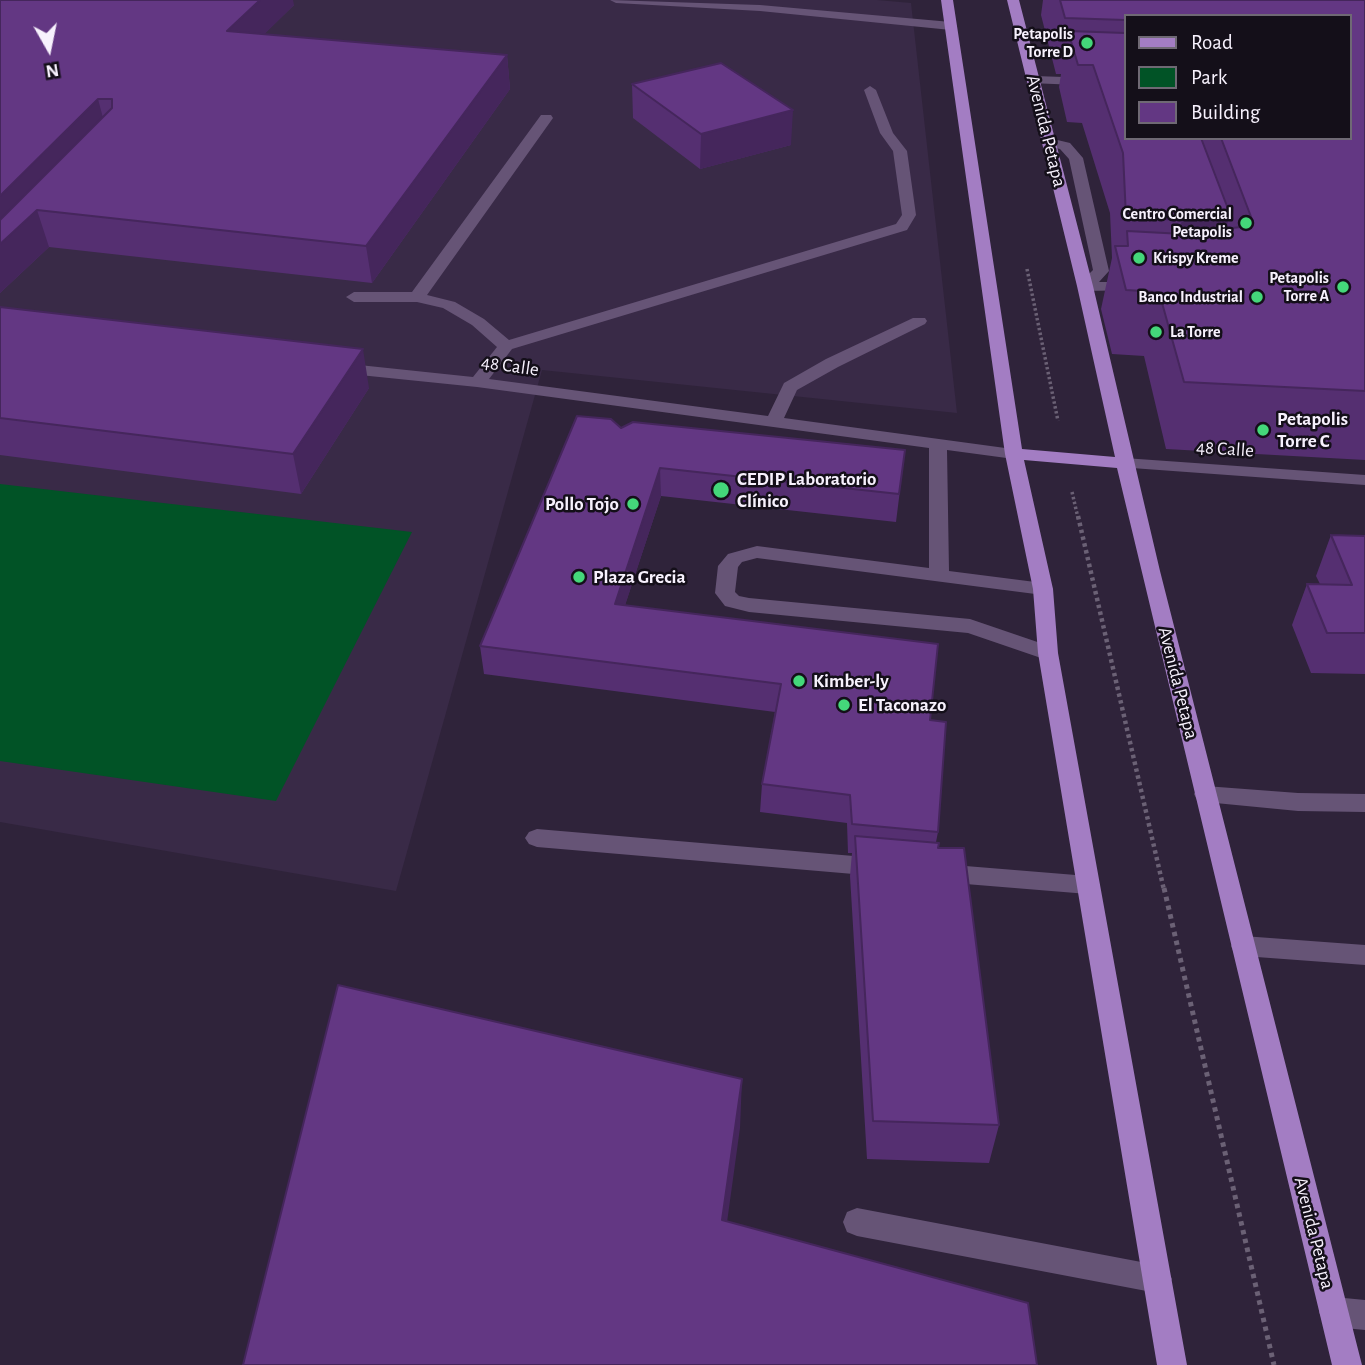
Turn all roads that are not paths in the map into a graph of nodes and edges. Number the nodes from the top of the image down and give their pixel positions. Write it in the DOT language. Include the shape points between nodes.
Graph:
graph roads {
  1 [pos="616,0"];
  2 [pos="947,0"];
  3 [pos="1013,0"];
  4 [pos="951,26"];
  5 [pos="1034,80"];
  6 [pos="1124,83"];
  7 [pos="870,90"];
  8 [pos="546,118"];
  9 [pos="1085,286"];
  10 [pos="1147,288"];
  11 [pos="354,297"];
  12 [pos="417,297"];
  13 [pos="919,321"];
  14 [pos="506,346"];
  15 [pos="327,366"];
  16 [pos="478,382"];
  17 [pos="638,404"];
  18 [pos="773,423"];
  19 [pos="631,426"];
  20 [pos="938,444"];
  21 [pos="1014,454"];
  22 [pos="1124,463"];
  23 [pos="1365,480"];
  24 [pos="939,574"];
  25 [pos="1043,589"];
  26 [pos="1048,653"];
  27 [pos="1205,794"];
  28 [pos="1365,803"];
  29 [pos="537,838"];
  30 [pos="893,869"];
  31 [pos="920,871"];
  32 [pos="1088,886"];
  33 [pos="1244,946"];
  34 [pos="1365,955"];
  35 [pos="857,1222"];
  36 [pos="1157,1279"];
  37 [pos="1334,1312"];
  38 [pos="1365,1315"];
  39 [pos="1172,1365"];
  40 [pos="1347,1365"];
  1 -- 4 [label="street"];
  2 -- 4 [label="main road"];
  3 -- 5 [label="main road, Avenida Petapa"];
  4 -- 21 [label="main road"];
  5 -- 6 [label="street"];
  5 -- 9 [label="main road, Avenida Petapa"];
  7 -- 14 [label="street" via="900,152 909,215 902,227"];
  8 -- 12 [label="street"];
  9 -- 10 [label="street"];
  9 -- 22 [label="main road, Avenida Petapa"];
  11 -- 12 [label="street"];
  12 -- 14 [label="street" via="449,305"];
  13 -- 18 [label="street" via="790,387"];
  14 -- 16 [label="street"];
  15 -- 16 [label="street, 48 Calle"];
  16 -- 17 [label="street, 48 Calle"];
  17 -- 18 [label="street, 48 Calle"];
  17 -- 19 [label="street"];
  18 -- 20 [label="street, 48 Calle"];
  20 -- 21 [label="street, 48 Calle"];
  20 -- 24 [label="street"];
  21 -- 22 [label="main road"];
  21 -- 25 [label="main road"];
  22 -- 23 [label="street, 48 Calle"];
  22 -- 27 [label="main road, Avenida Petapa"];
  24 -- 25 [label="street"];
  24 -- 26 [label="street" via="757,552 735,558 728,566 725,593 732,601 749,605 970,626"];
  25 -- 26 [label="main road"];
  26 -- 32 [label="main road"];
  27 -- 28 [label="street"];
  27 -- 33 [label="main road, Avenida Petapa"];
  29 -- 30 [label="street"];
  31 -- 32 [label="street"];
  32 -- 36 [label="main road"];
  33 -- 34 [label="street"];
  33 -- 37 [label="main road, Avenida Petapa"];
  35 -- 36 [label="street"];
  36 -- 39 [label="main road"];
  37 -- 38 [label="street"];
  37 -- 40 [label="main road, Avenida Petapa"];
}
